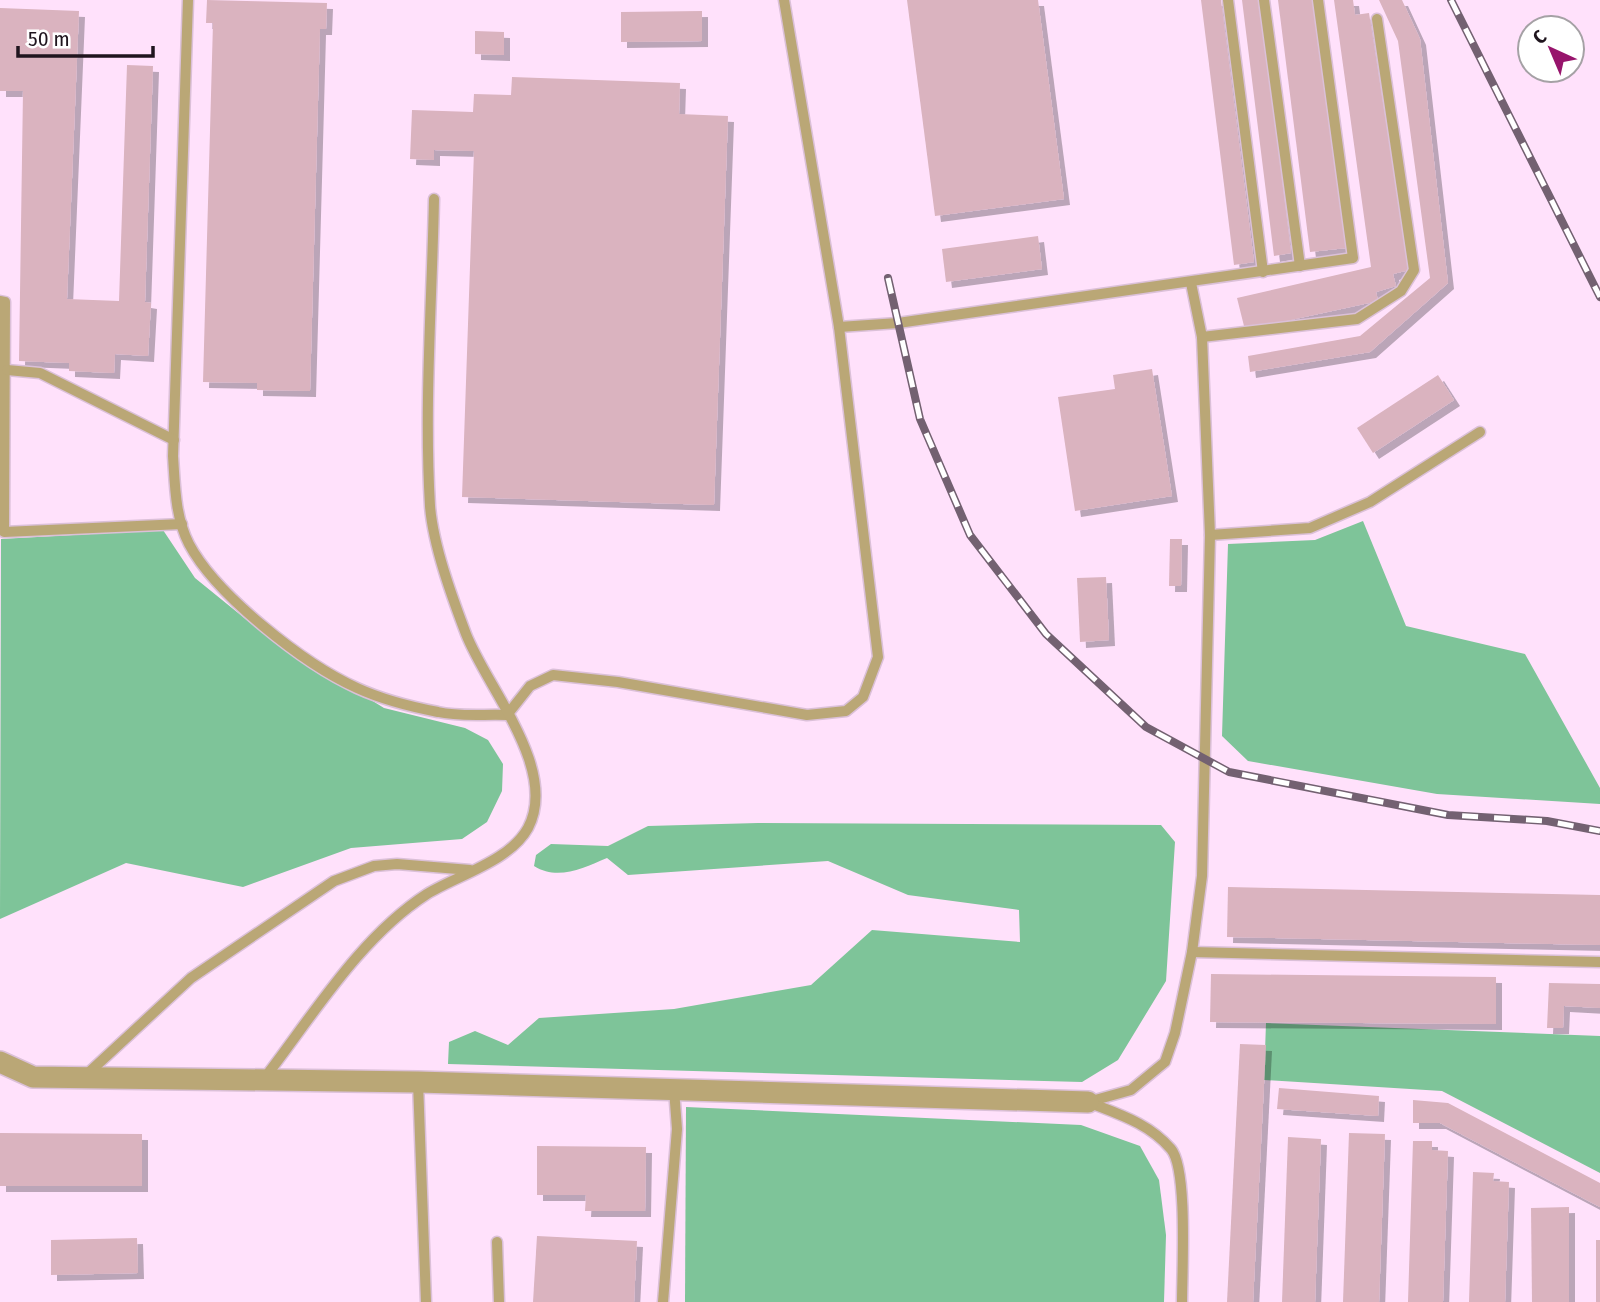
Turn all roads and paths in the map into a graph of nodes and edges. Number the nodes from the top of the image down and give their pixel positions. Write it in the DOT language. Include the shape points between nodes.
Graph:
graph roads {
  1 [pos="188,0"];
  2 [pos="784,0"];
  3 [pos="1228,0"];
  4 [pos="1264,0"];
  5 [pos="1318,0"];
  6 [pos="1377,19"];
  7 [pos="434,199"];
  8 [pos="1300,266"];
  9 [pos="1263,272"];
  10 [pos="1191,283"];
  11 [pos="0,301"];
  12 [pos="839,327"];
  13 [pos="1202,337"];
  14 [pos="7,370"];
  15 [pos="1480,432"];
  16 [pos="174,440"];
  17 [pos="182,524"];
  18 [pos="1210,534"];
  19 [pos="507,715"];
  20 [pos="470,870"];
  21 [pos="1192,953"];
  22 [pos="1600,962"];
  23 [pos="0,1062"];
  24 [pos="83,1077"];
  25 [pos="263,1080"];
  26 [pos="418,1082"];
  27 [pos="674,1089"];
  28 [pos="1088,1102"];
  29 [pos="497,1241"];
  30 [pos="426,1302"];
  31 [pos="499,1302"];
  32 [pos="663,1302"];
  33 [pos="1182,1302"];
  1 -- 16 [label="lane"];
  2 -- 12 [label="lane"];
  3 -- 9 [label="lane"];
  4 -- 8 [label="lane"];
  5 -- 8 [label="lane" via="1353,258"];
  6 -- 13 [label="lane" via="1414,270 1401,291 1357,319"];
  7 -- 19 [label="lane" via="430,509 466,635"];
  8 -- 9 [label="lane"];
  9 -- 10 [label="lane"];
  10 -- 12 [label="lane" via="898,324"];
  10 -- 13 [label="lane"];
  11 -- 14 [label="lane" via="5,302"];
  12 -- 19 [label="lane" via="878,657 863,696 846,711 807,715 553,675 530,685"];
  13 -- 18 [label="lane"];
  14 -- 16 [label="lane" via="40,373"];
  14 -- 17 [label="lane" via="4,532"];
  15 -- 18 [label="lane" via="1370,502 1310,528"];
  16 -- 17 [label="lane"];
  17 -- 19 [label="lane" via="188,543 204,566 234,598 274,635 357,688 440,713"];
  18 -- 21 [label="lane" via="1202,876"];
  19 -- 20 [label="lane" via="527,752 537,789 535,808 527,829 512,846"];
  20 -- 24 [label="lane" via="397,864 374,866 334,881 191,978"];
  20 -- 25 [label="lane" via="393,920"];
  21 -- 22 [label="lane"];
  21 -- 28 [label="lane" via="1165,1062 1131,1090"];
  23 -- 24 [label="street" via="33,1077"];
  24 -- 25 [label="street"];
  25 -- 26 [label="street"];
  26 -- 27 [label="street"];
  26 -- 30 [label="lane"];
  27 -- 28 [label="street"];
  27 -- 32 [label="lane" via="677,1129"];
  28 -- 33 [label="lane" via="1141,1123 1173,1150 1184,1202"];
  29 -- 31 [label="lane"];
}
